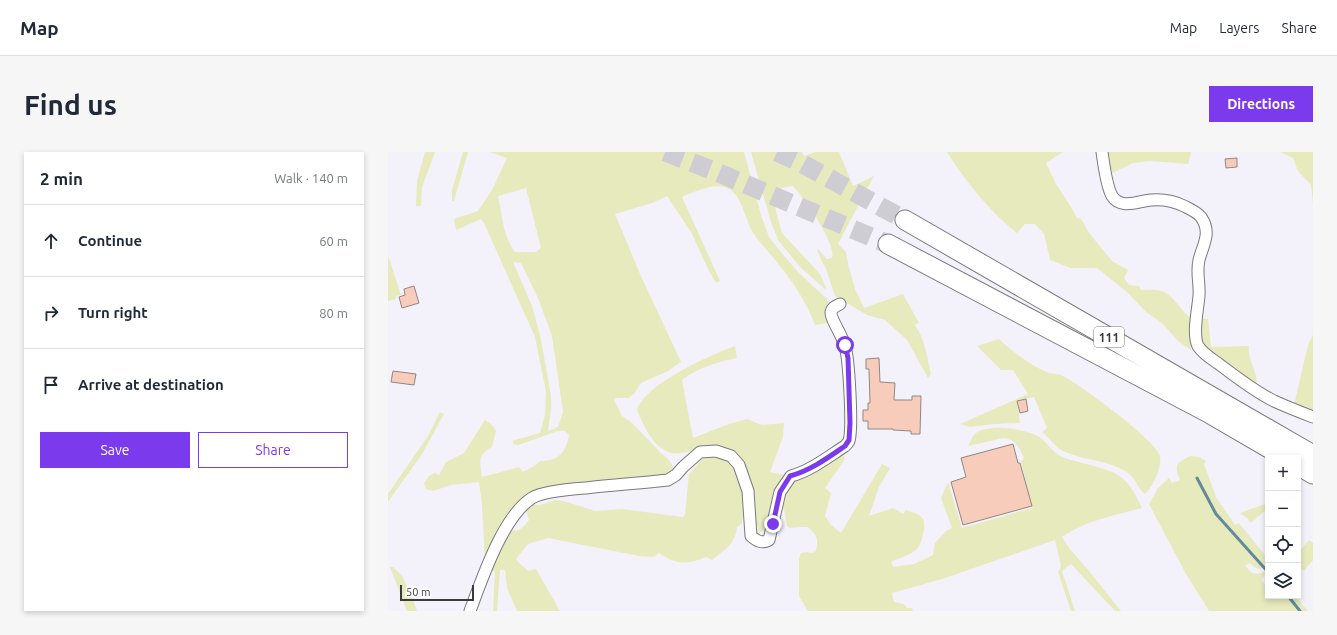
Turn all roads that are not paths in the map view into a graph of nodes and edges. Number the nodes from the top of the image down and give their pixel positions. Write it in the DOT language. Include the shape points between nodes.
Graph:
graph roads {
  1 [pos="1102,152"];
  2 [pos="905,220"];
  3 [pos="888,244"];
  4 [pos="840,304"];
  5 [pos="1313,417"];
  6 [pos="1281,455"];
  7 [pos="1313,455"];
  8 [pos="1301,467"];
  9 [pos="1313,474"];
  10 [pos="470,611"];
  1 -- 5 [label="street" via="1113,197 1121,204 1138,204 1151,200 1176,202 1200,215 1206,226 1207,234 1197,274 1199,296 1196,332 1197,345 1202,352 1273,400"];
  2 -- 7 [label="highway, 111"];
  3 -- 6 [label="highway, 111" via="1207,412"];
  4 -- 10 [label="street" via="831,311 848,358 849,440 845,446 810,469 790,476 780,492 769,540 764,543 752,536 748,492 739,465 731,456 716,450 700,452 668,480 557,491 533,497 517,510 501,538"];
  8 -- 9 [label="highway"];
}
